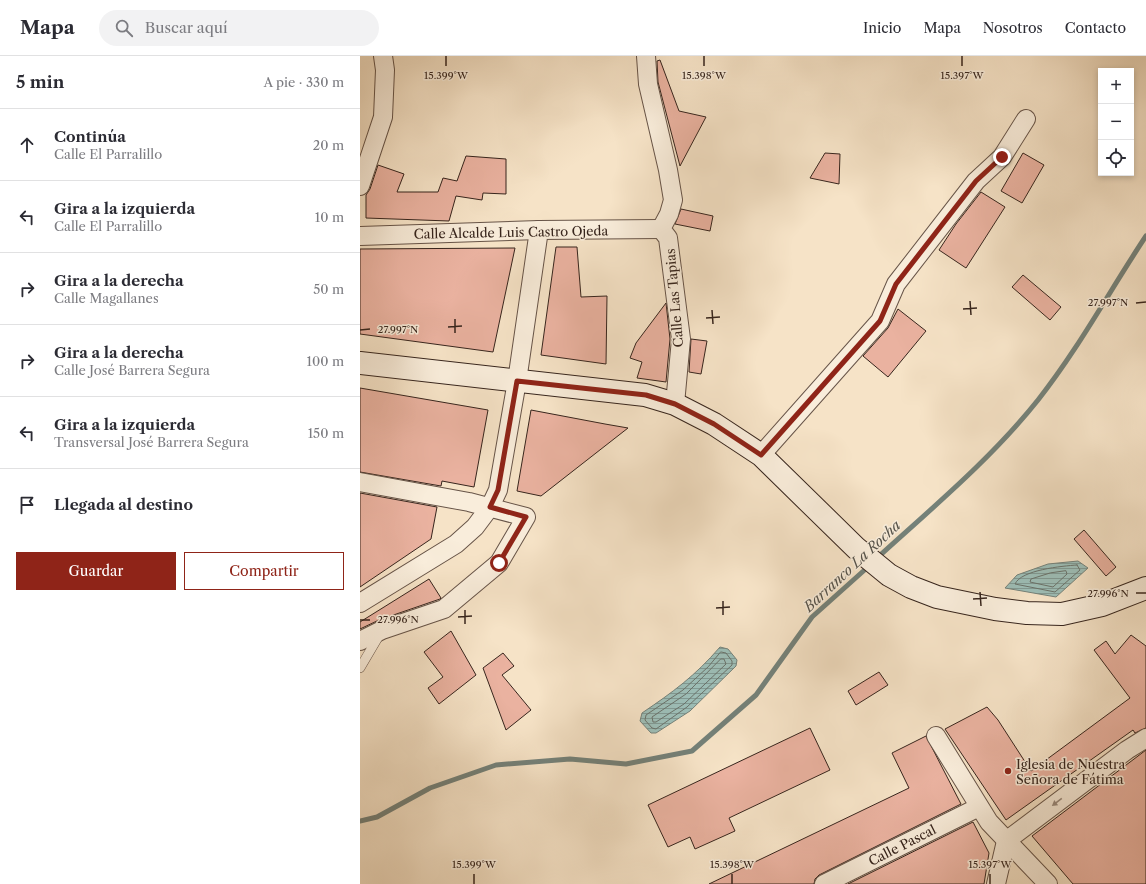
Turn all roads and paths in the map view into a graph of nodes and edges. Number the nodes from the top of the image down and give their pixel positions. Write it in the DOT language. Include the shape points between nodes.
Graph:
graph roads {
  1 [pos="383,56"];
  2 [pos="646,56"];
  3 [pos="1026,119"];
  4 [pos="360,186"];
  5 [pos="661,229"];
  6 [pos="539,230"];
  7 [pos="360,236"];
  8 [pos="360,363"];
  9 [pos="517,381"];
  10 [pos="675,404"];
  11 [pos="761,455"];
  12 [pos="360,482"];
  13 [pos="490,507"];
  14 [pos="1146,588"];
  15 [pos="361,601"];
  16 [pos="382,630"];
  17 [pos="360,641"];
  18 [pos="360,668"];
  19 [pos="936,736"];
  20 [pos="1146,738"];
  21 [pos="980,806"];
  22 [pos="1006,841"];
  23 [pos="824,884"];
  24 [pos="996,884"];
  25 [pos="1047,884"];
  1 -- 4 [label="street" via="383,117"];
  2 -- 5 [label="street" via="648,84 673,200"];
  3 -- 11 [label="street" via="1002,157 976,181 896,284 880,321"];
  5 -- 6 [label="street, Calle Alcalde Luis Castro Ojeda"];
  5 -- 10 [label="street, Calle Las Tapias" via="668,238 681,339"];
  6 -- 7 [label="street, Calle Alcalde Luis Castro Ojeda"];
  6 -- 9 [label="street"];
  8 -- 9 [label="street"];
  9 -- 10 [label="street" via="646,395"];
  9 -- 13 [label="street" via="498,490"];
  10 -- 11 [label="street" via="714,424"];
  11 -- 14 [label="street" via="856,548 889,575 937,597 995,609 1062,614 1102,605"];
  12 -- 13 [label="street"];
  13 -- 15 [label="street" via="456,544"];
  13 -- 16 [label="street" via="526,517 499,563 444,609"];
  16 -- 17 [label="street"];
  16 -- 18 [label="lane"];
  19 -- 21 [label="street"];
  20 -- 22 [label="street, one-way"];
  21 -- 22 [label="street" via="989,822"];
  21 -- 23 [label="street, Calle Pascal"];
  22 -- 24 [label="street"];
  22 -- 25 [label="street"];
}
